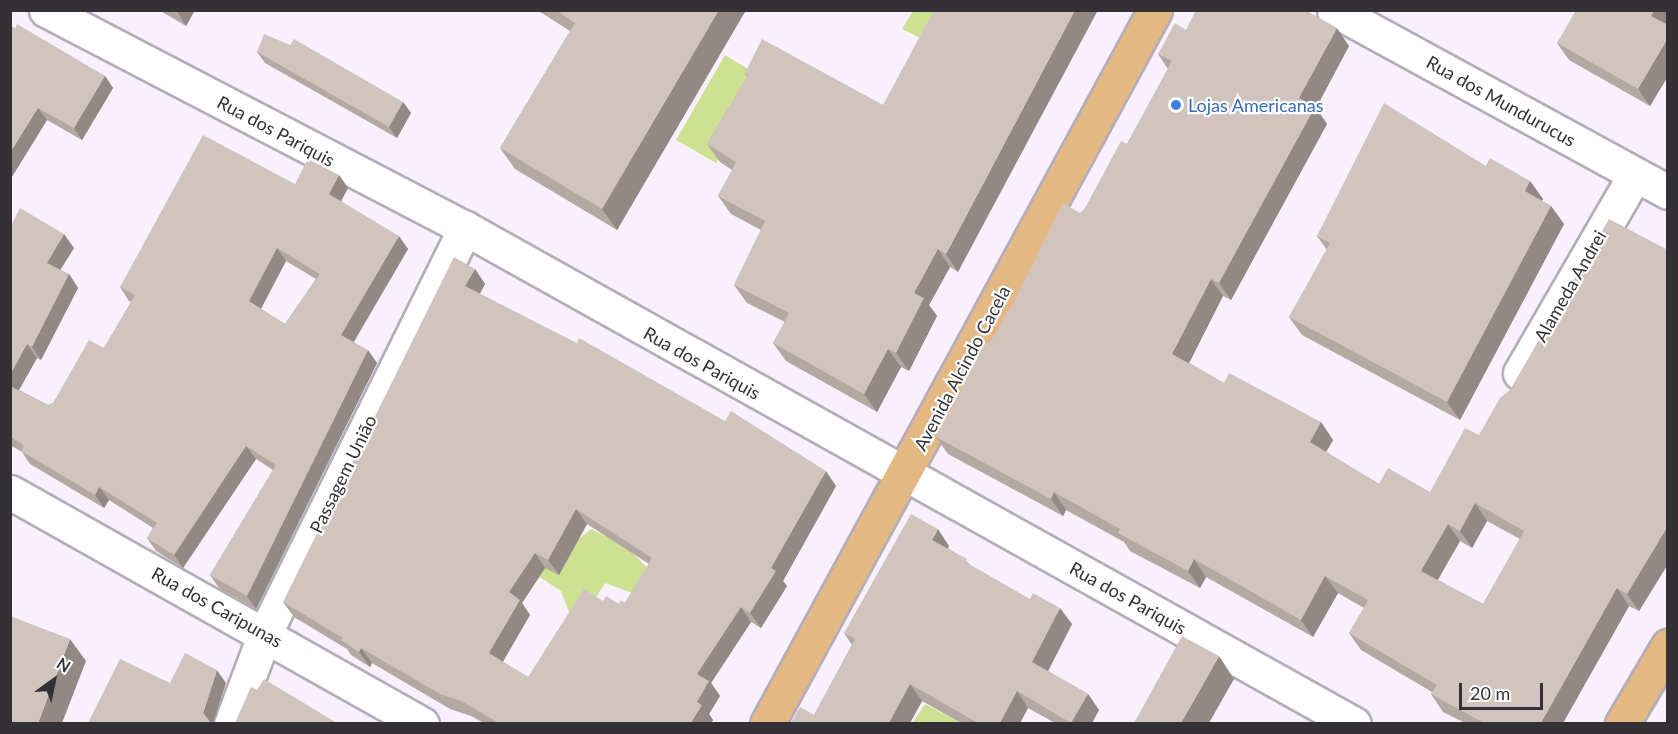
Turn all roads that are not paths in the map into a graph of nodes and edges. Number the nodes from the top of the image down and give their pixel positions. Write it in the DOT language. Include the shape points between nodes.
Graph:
graph roads {
  1 [pos="46,10"];
  2 [pos="1155,10"];
  3 [pos="1334,10"];
  4 [pos="1635,175"];
  5 [pos="1668,192"];
  6 [pos="465,228"];
  7 [pos="1506,398"];
  8 [pos="905,474"];
  9 [pos="10,492"];
  10 [pos="265,633"];
  11 [pos="1668,646"];
  12 [pos="231,723"];
  13 [pos="422,723"];
  14 [pos="767,723"];
  15 [pos="1354,723"];
  16 [pos="1622,723"];
  1 -- 6 [label="street, Rua dos Pariquis"];
  2 -- 8 [label="main road, Avenida Alcindo Cacela"];
  3 -- 4 [label="street, Rua dos Mundurucus"];
  4 -- 5 [label="street, Rua dos Mundurucus"];
  4 -- 7 [label="street, Alameda Andrei"];
  6 -- 8 [label="street, Rua dos Pariquis"];
  6 -- 10 [label="street, Passagem União"];
  8 -- 14 [label="main road, Avenida Alcindo Cacela"];
  8 -- 15 [label="street, Rua dos Pariquis"];
  9 -- 10 [label="street, Rua dos Caripunas"];
  10 -- 12 [label="street, Passagem União"];
  10 -- 13 [label="street, Rua dos Caripunas"];
  11 -- 16 [label="main road"];
}
